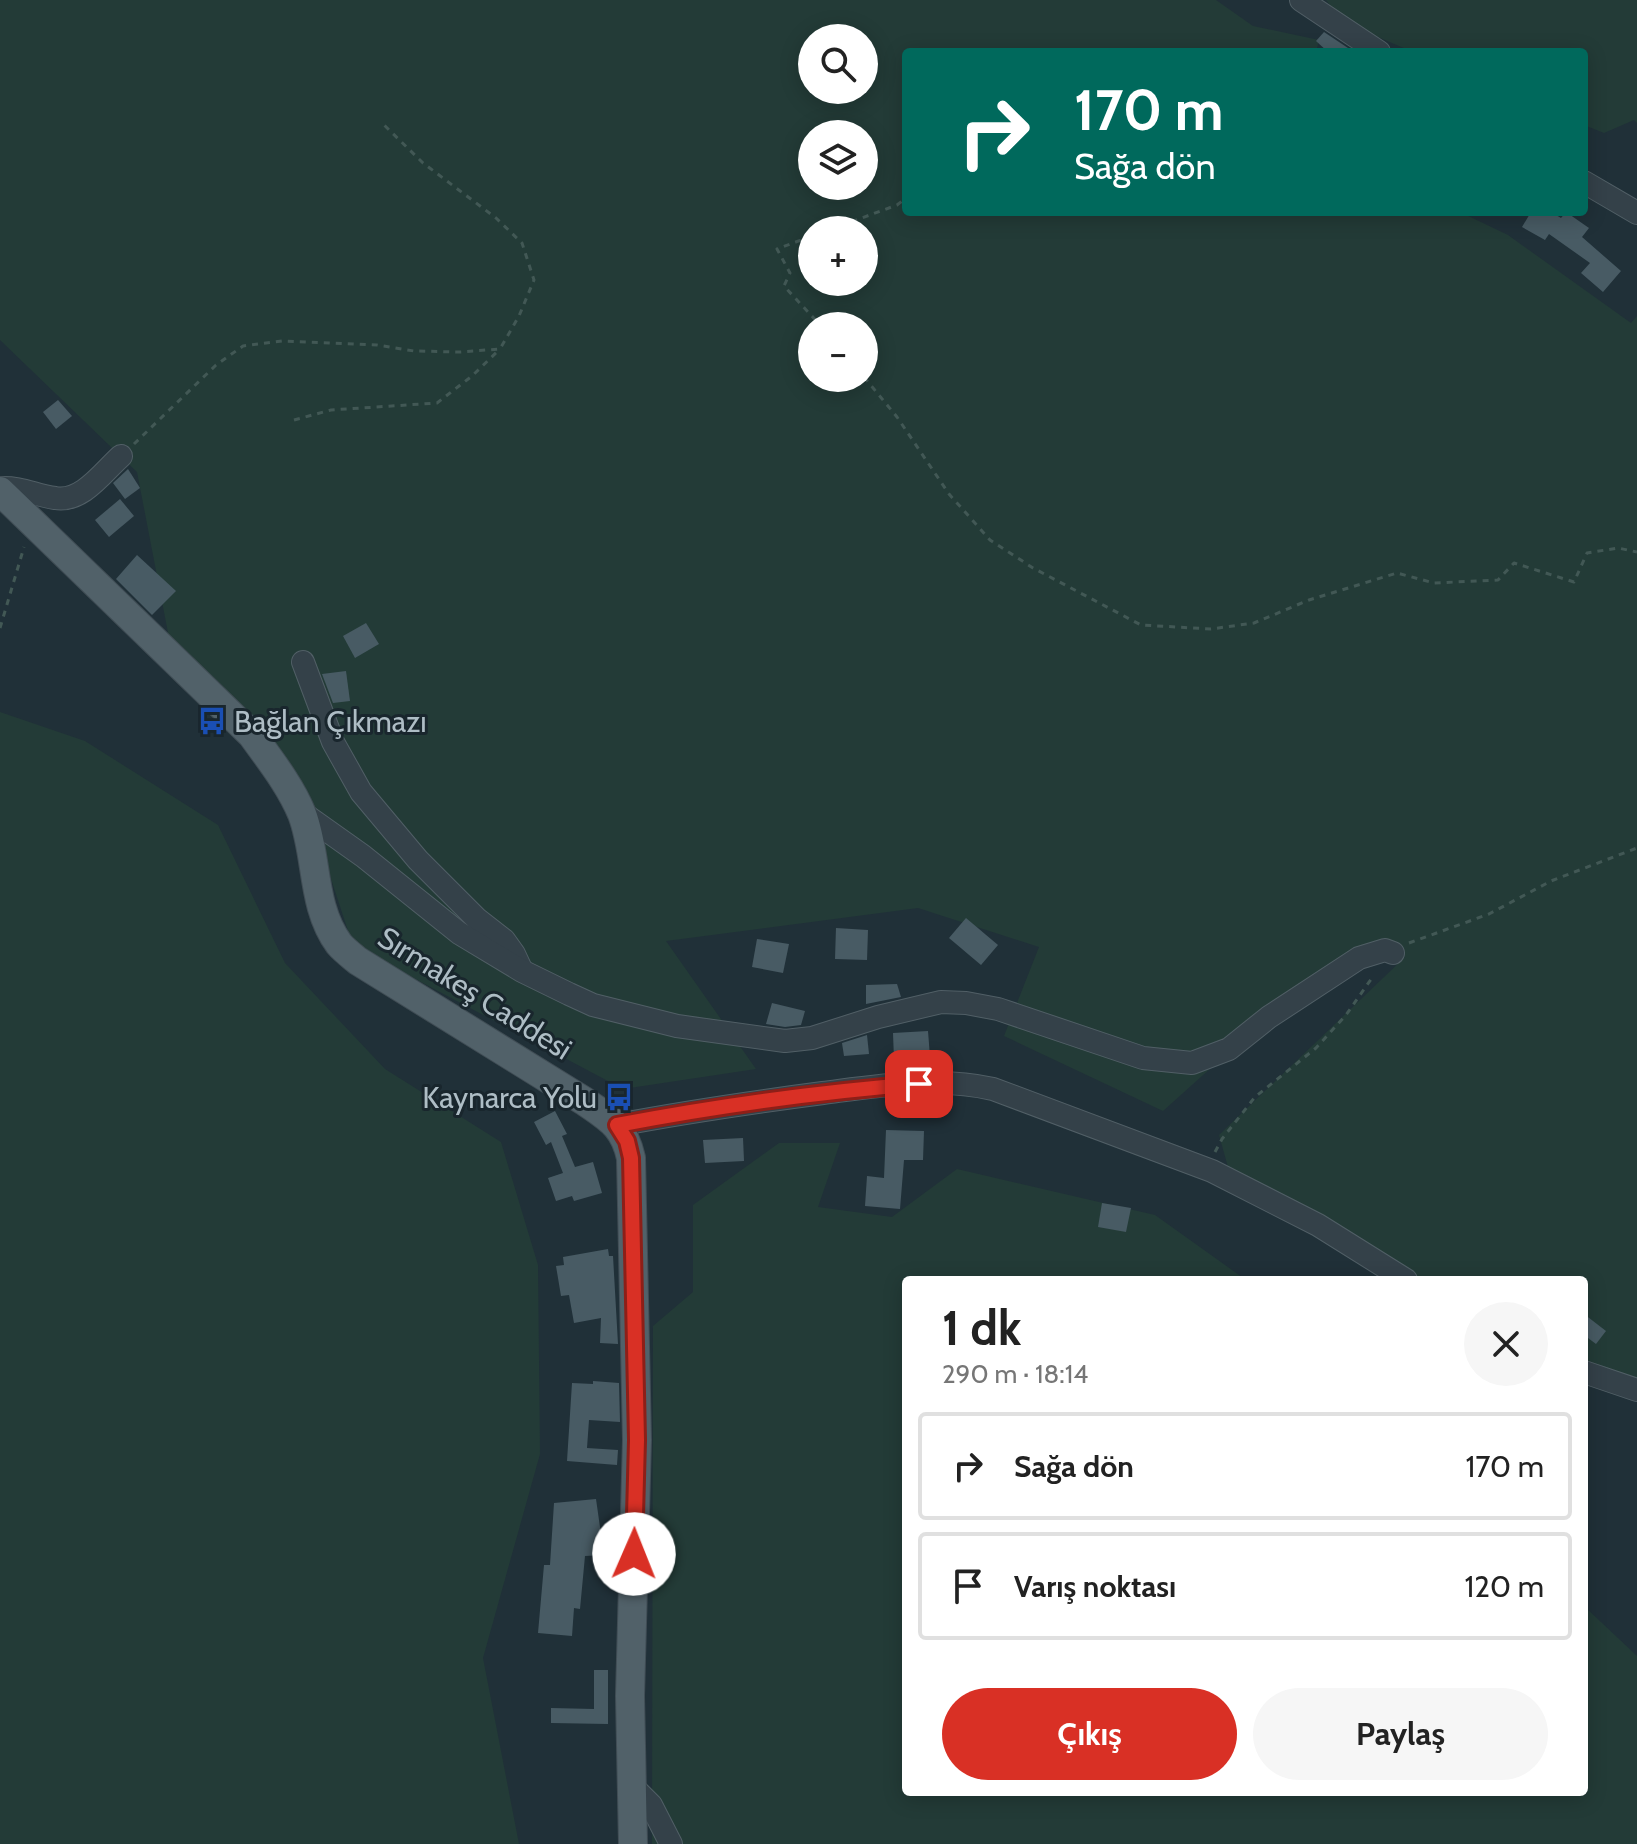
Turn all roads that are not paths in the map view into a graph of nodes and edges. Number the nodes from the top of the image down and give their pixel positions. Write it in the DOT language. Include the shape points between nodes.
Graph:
graph roads {
  1 [pos="1301,0"];
  2 [pos="1373,48"];
  3 [pos="1588,184"];
  4 [pos="1637,213"];
  5 [pos="121,456"];
  6 [pos="0,490"];
  7 [pos="303,662"];
  8 [pos="301,812"];
  9 [pos="1393,953"];
  10 [pos="522,971"];
  11 [pos="617,1125"];
  12 [pos="1400,1276"];
  13 [pos="1588,1373"];
  14 [pos="1637,1390"];
  15 [pos="632,1786"];
  16 [pos="633,1844"];
  17 [pos="671,1844"];
  1 -- 2 [label="street"];
  3 -- 4 [label="street"];
  5 -- 6 [label="street" via="79,495 65,499 18,488"];
  6 -- 8 [label="main road, Sırmakeş Caddesi" via="252,735"];
  7 -- 10 [label="street" via="333,742 361,792 418,860 504,940"];
  8 -- 10 [label="street" via="459,933"];
  8 -- 11 [label="main road, Sırmakeş Caddesi" via="317,892 339,944"];
  9 -- 10 [label="street" via="1385,950 1359,958 1229,1049 1192,1063 1143,1058 966,1003 941,1002 812,1038 770,1039 644,1019 593,1005"];
  11 -- 12 [label="street" via="709,1107 858,1089 949,1082 993,1089 1212,1171 1318,1225"];
  11 -- 15 [label="main road" via="631,1158 634,1263"];
  13 -- 14 [label="street"];
  15 -- 16 [label="main road"];
  15 -- 17 [label="street" via="651,1805"];
}
